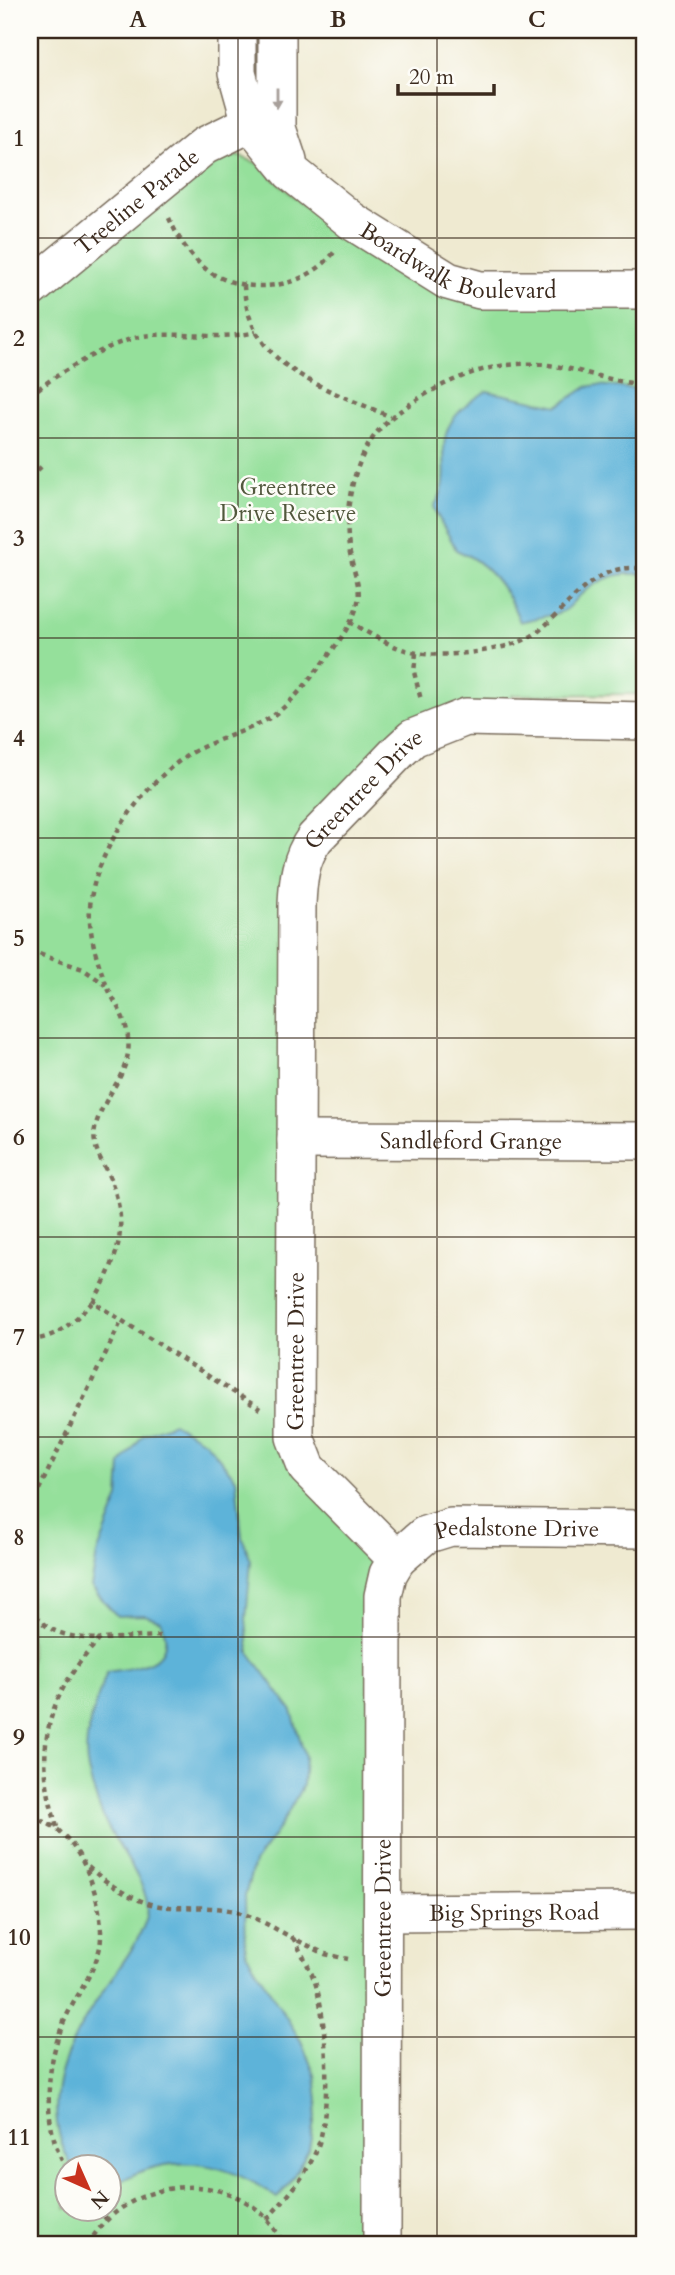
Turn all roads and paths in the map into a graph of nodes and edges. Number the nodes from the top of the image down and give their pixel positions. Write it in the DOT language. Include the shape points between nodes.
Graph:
graph roads {
  1 [pos="237,30"];
  2 [pos="277,30"];
  3 [pos="251,123"];
  4 [pos="291,172"];
  5 [pos="166,210"];
  6 [pos="352,221"];
  7 [pos="244,285"];
  8 [pos="30,289"];
  9 [pos="645,290"];
  10 [pos="256,332"];
  11 [pos="645,384"];
  12 [pos="30,395"];
  13 [pos="391,417"];
  14 [pos="42,466"];
  15 [pos="30,477"];
  16 [pos="645,569"];
  17 [pos="349,622"];
  18 [pos="416,653"];
  19 [pos="426,712"];
  20 [pos="645,721"];
  21 [pos="30,951"];
  22 [pos="107,986"];
  23 [pos="296,1140"];
  24 [pos="645,1141"];
  25 [pos="93,1302"];
  26 [pos="121,1322"];
  27 [pos="30,1340"];
  28 [pos="265,1411"];
  29 [pos="30,1508"];
  30 [pos="645,1529"];
  31 [pos="397,1559"];
  32 [pos="30,1608"];
  33 [pos="160,1636"];
  34 [pos="100,1639"];
  35 [pos="30,1819"];
  36 [pos="57,1828"];
  37 [pos="87,1866"];
  38 [pos="645,1911"];
  39 [pos="383,1913"];
  40 [pos="293,1938"];
  41 [pos="382,1961"];
  42 [pos="58,2152"];
  43 [pos="122,2210"];
  44 [pos="267,2219"];
  45 [pos="107,2222"];
  46 [pos="88,2245"];
  47 [pos="285,2245"];
  48 [pos="382,2245"];
  1 -- 3 [label="street, Boardwalk Boulevard" via="237,73"];
  2 -- 4 [label="street, one-way" via="277,128"];
  3 -- 4 [label="street, Boardwalk Boulevard"];
  3 -- 8 [label="street, Treeline Parade" via="204,146"];
  4 -- 6 [label="street, Boardwalk Boulevard"];
  5 -- 7 [label="path" via="197,262 220,278"];
  6 -- 7 [label="path" via="334,253 309,276 267,286"];
  6 -- 9 [label="street, Boardwalk Boulevard" via="447,281 480,290"];
  7 -- 10 [label="path" via="245,309"];
  10 -- 12 [label="path" via="235,337 149,335 106,350"];
  10 -- 13 [label="path" via="272,357 293,371"];
  11 -- 13 [label="path" via="602,379 555,365 487,367 462,375"];
  13 -- 17 [label="path" via="356,468 348,531 360,591"];
  14 -- 15 [label="path"];
  16 -- 18 [label="path" via="630,566 598,576 534,634 506,646"];
  17 -- 18 [label="path"];
  17 -- 22 [label="path" via="318,668 276,714 184,758 162,775 119,829 95,881 90,906 91,928"];
  18 -- 19 [label="path" via="414,672"];
  20 -- 23 [label="street, Greentree Drive" via="466,717 445,724 413,738 315,838 304,853 298,882"];
  21 -- 22 [label="path" via="83,969"];
  22 -- 25 [label="path" via="122,1010 129,1043 126,1064 100,1109 93,1141 119,1201 122,1220 109,1275"];
  23 -- 24 [label="street, Sandleford Grange"];
  23 -- 31 [label="street, Greentree Drive" via="298,1451 317,1480"];
  25 -- 26 [label="path"];
  25 -- 27 [label="path" via="59,1332"];
  26 -- 28 [label="path"];
  26 -- 29 [label="path"];
  30 -- 31 [label="street, Pedalstone Drive" via="451,1527 425,1535"];
  31 -- 39 [label="street, Greentree Drive" via="383,1595"];
  32 -- 34 [label="path" via="59,1634"];
  33 -- 34 [label="path"];
  34 -- 36 [label="path" via="65,1682 47,1728 45,1782"];
  35 -- 36 [label="path"];
  36 -- 37 [label="path"];
  37 -- 40 [label="path" via="134,1899 252,1916"];
  37 -- 42 [label="path" via="100,1919 99,1950 63,2023 50,2088 50,2126"];
  38 -- 39 [label="street, Big Springs Road"];
  39 -- 41 [label="street, Greentree Drive"];
  40 -- 41 [label="path" via="325,1954"];
  40 -- 44 [label="path" via="316,1983 323,2022 324,2108 319,2142 310,2163"];
  41 -- 48 [label="street, Greentree Drive"];
  43 -- 44 [label="path" via="159,2189 177,2187 219,2192 245,2202"];
  44 -- 47 [label="path"];
  45 -- 46 [label="path"];
}
